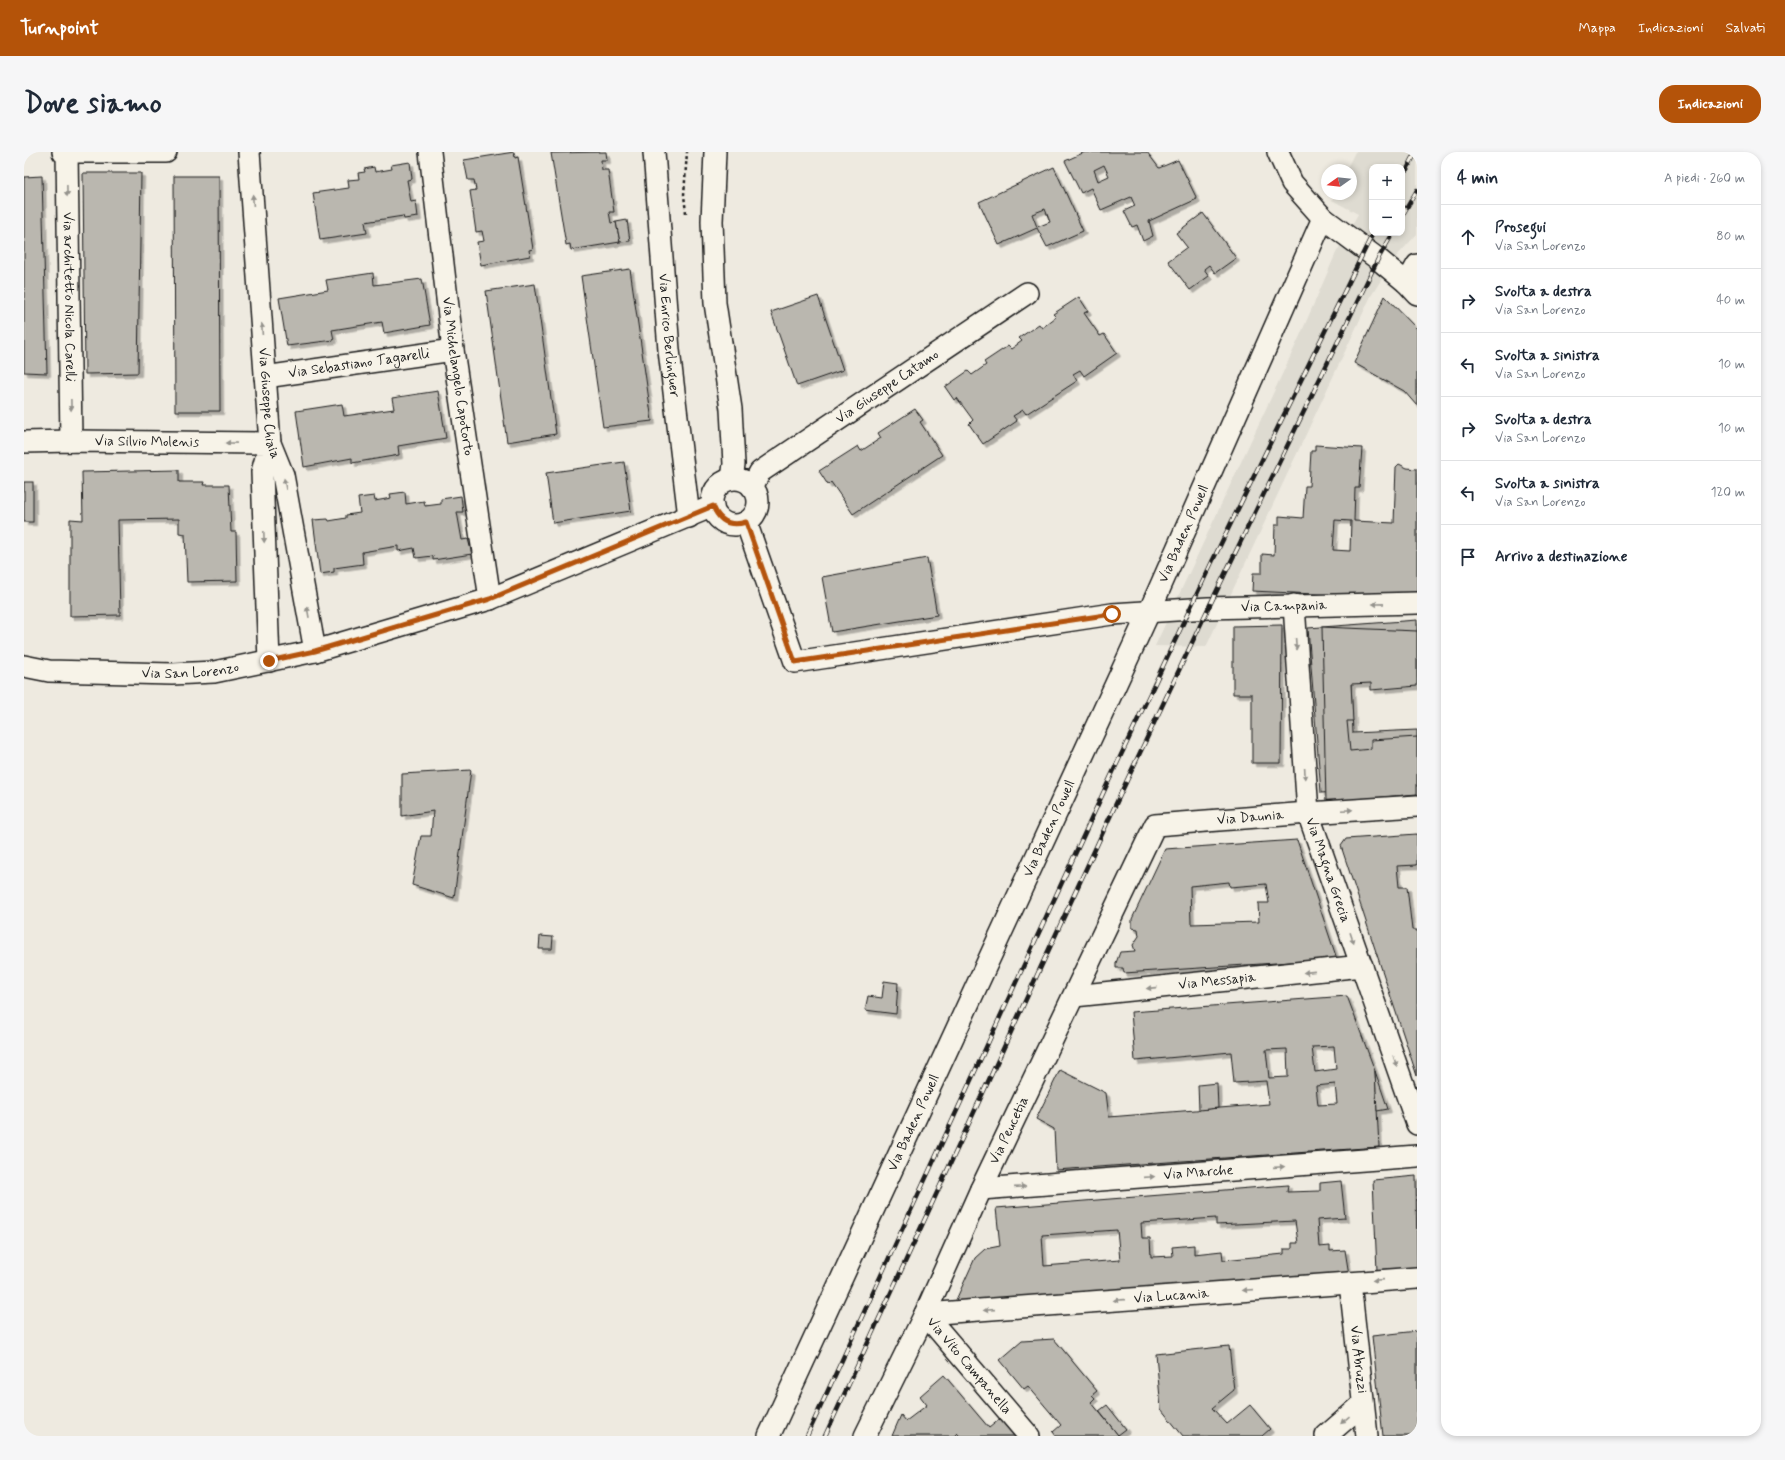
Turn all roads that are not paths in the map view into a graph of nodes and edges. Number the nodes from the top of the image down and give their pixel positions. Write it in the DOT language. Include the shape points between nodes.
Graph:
graph roads {
  1 [pos="63,152"];
  2 [pos="67,152"];
  3 [pos="166,152"];
  4 [pos="249,152"];
  5 [pos="430,152"];
  6 [pos="654,152"];
  7 [pos="715,152"];
  8 [pos="1278,152"];
  9 [pos="1323,218"];
  10 [pos="1417,265"];
  11 [pos="1412,289"];
  12 [pos="1027,293"];
  13 [pos="453,350"];
  14 [pos="265,377"];
  15 [pos="71,441"];
  16 [pos="24,442"];
  17 [pos="270,443"];
  18 [pos="732,479"];
  19 [pos="752,487"];
  20 [pos="713,506"];
  21 [pos="689,517"];
  22 [pos="746,522"];
  23 [pos="490,599"];
  24 [pos="1417,603"];
  25 [pos="1294,605"];
  26 [pos="1150,610"];
  27 [pos="315,651"];
  28 [pos="269,661"];
  29 [pos="24,666"];
  30 [pos="1417,806"];
  31 [pos="1308,812"];
  32 [pos="1155,825"];
  33 [pos="1362,966"];
  34 [pos="1074,996"];
  35 [pos="1417,1124"];
  36 [pos="1417,1156"];
  37 [pos="981,1190"];
  38 [pos="1417,1278"];
  39 [pos="1350,1283"];
  40 [pos="925,1314"];
  41 [pos="1363,1404"];
  42 [pos="769,1436"];
  43 [pos="865,1436"];
  44 [pos="1029,1436"];
  45 [pos="1326,1436"];
  46 [pos="1367,1436"];
  1 -- 2 [label="street"];
  2 -- 3 [label="street"];
  2 -- 15 [label="street, Via architetto Nicola Carelli, one-way"];
  14 -- 4 [label="street, Via Giuseppe Chiaia, one-way"];
  5 -- 13 [label="street, Via Michelangelo Capotorto"];
  6 -- 21 [label="street, Via Enrico Berlinguer" via="669,350"];
  7 -- 18 [label="street" via="712,221 715,296 731,409 734,464"];
  8 -- 9 [label="street" via="1292,183"];
  9 -- 11 [label="street"];
  9 -- 26 [label="street, Via Baden Powell"];
  10 -- 11 [label="street"];
  12 -- 19 [label="street, Via Giuseppe Catamo" via="760,472"];
  13 -- 14 [label="street, Via Sebastiano Tagarelli"];
  13 -- 23 [label="street, Via Michelangelo Capotorto"];
  14 -- 17 [label="street, Via Giuseppe Chiaia"];
  15 -- 16 [label="street, Via Silvio Molenis"];
  17 -- 15 [label="street, Via Silvio Molenis, one-way"];
  27 -- 17 [label="street, Via Giuseppe Chiaia, one-way" via="283,475"];
  17 -- 28 [label="street, one-way" via="262,472"];
  18 -- 19 [label="street" via="740,479"];
  18 -- 20 [label="street" via="725,481 715,492"];
  19 -- 22 [label="street" via="756,492 758,506"];
  20 -- 21 [label="street, Via San Lorenzo"];
  20 -- 22 [label="street" via="720,518 726,522"];
  21 -- 23 [label="street, Via San Lorenzo"];
  22 -- 26 [label="street" via="795,662"];
  23 -- 27 [label="street, Via San Lorenzo"];
  24 -- 25 [label="street, Via Campania, one-way"];
  25 -- 26 [label="street, Via Campania"];
  25 -- 31 [label="street, Via Magna Grecia, one-way"];
  26 -- 42 [label="street, Via Baden Powell"];
  27 -- 28 [label="street, Via San Lorenzo"];
  28 -- 29 [label="street, Via San Lorenzo" via="214,672 172,674 49,671"];
  31 -- 30 [label="street, Via Daunia, one-way"];
  31 -- 32 [label="street, Via Daunia"];
  31 -- 33 [label="street, Via Magna Grecia, one-way"];
  32 -- 34 [label="street, Via Peucetia"];
  33 -- 34 [label="street, Via Messapia, one-way"];
  33 -- 35 [label="street, Via Magna Grecia, one-way"];
  34 -- 37 [label="street, Via Peucetia"];
  37 -- 36 [label="street, Via Marche, one-way"];
  37 -- 40 [label="street, Via Peucetia"];
  38 -- 39 [label="street, Via Lucania, one-way"];
  39 -- 40 [label="street, Via Lucania, one-way"];
  39 -- 41 [label="street, Via Abruzzi"];
  40 -- 43 [label="street, Via Peucetia"];
  40 -- 44 [label="street, Via Vito Campanella"];
  41 -- 45 [label="street, one-way"];
  41 -- 46 [label="street, Via Abruzzi"];
}
